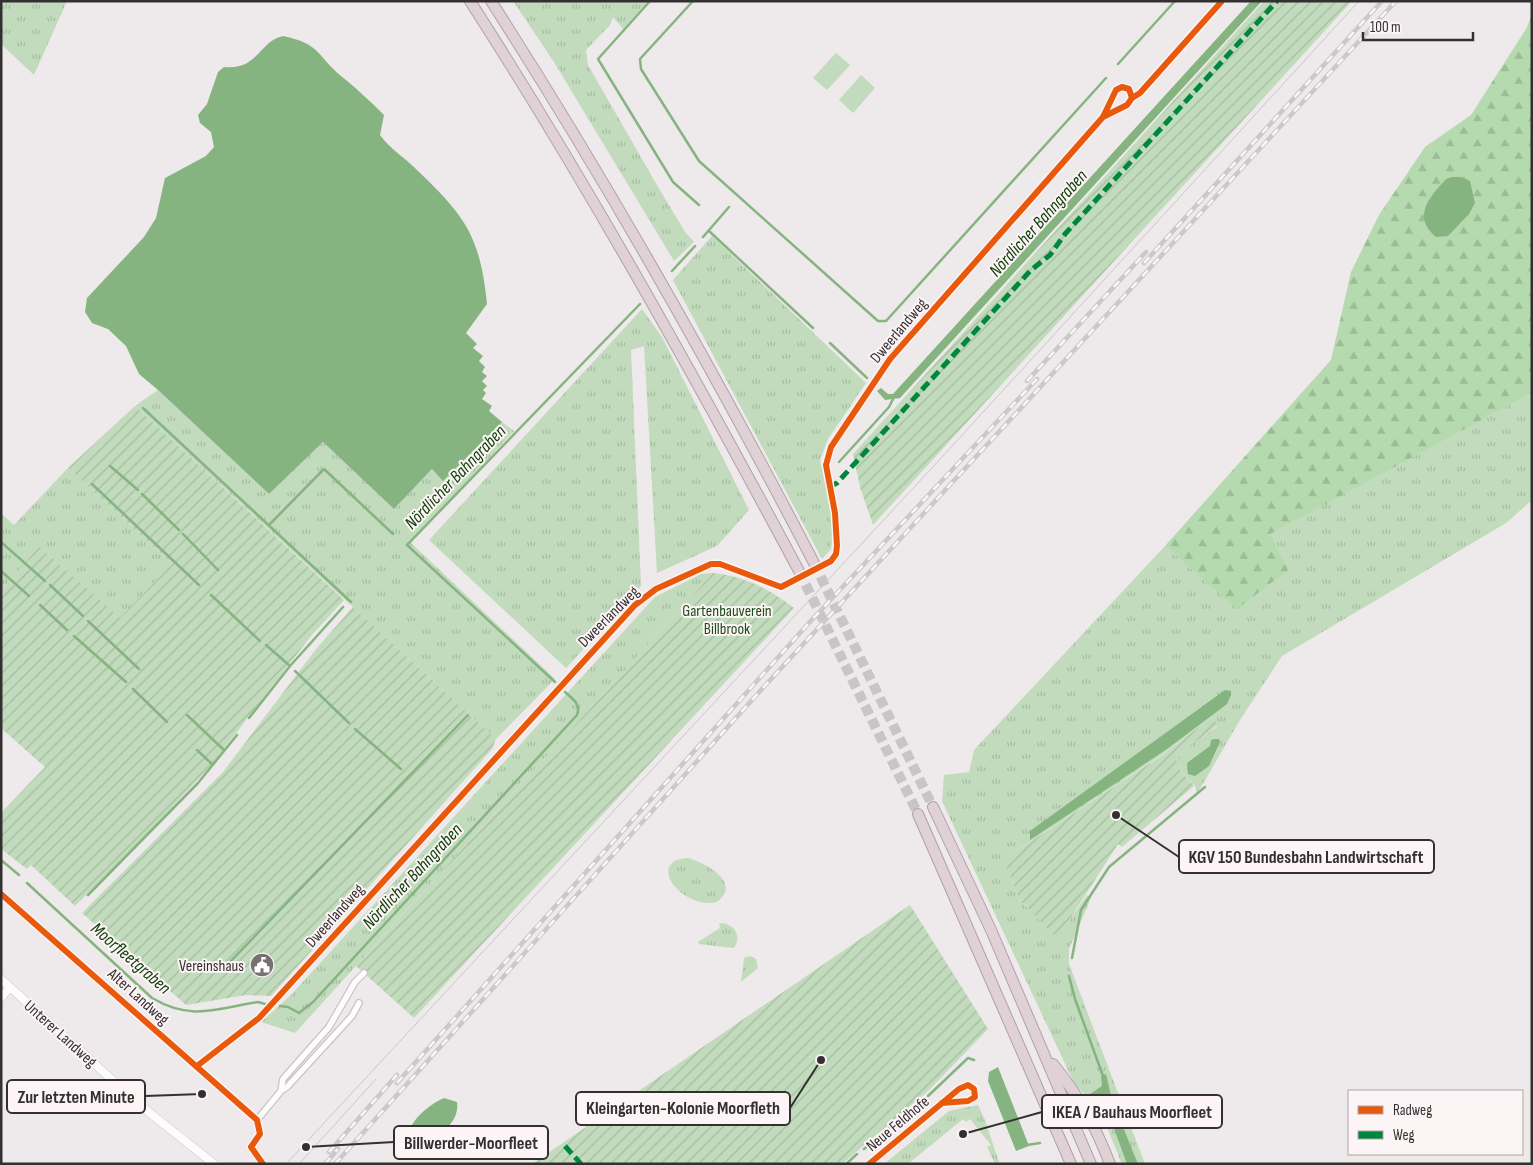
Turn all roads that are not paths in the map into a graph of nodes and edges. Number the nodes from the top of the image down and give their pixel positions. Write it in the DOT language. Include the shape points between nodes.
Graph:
graph roads {
  1 [pos="470,1"];
  2 [pos="491,1"];
  3 [pos="1103,117"];
  4 [pos="814,563"];
  5 [pos="799,571"];
  6 [pos="933,806"];
  7 [pos="918,814"];
  8 [pos="1,894"];
  9 [pos="364,973"];
  10 [pos="1,979"];
  11 [pos="10,987"];
  12 [pos="1,998"];
  13 [pos="360,1003"];
  14 [pos="1044,1053"];
  15 [pos="197,1066"];
  16 [pos="281,1091"];
  17 [pos="942,1103"];
  18 [pos="214,1164"];
  19 [pos="869,1164"];
  20 [pos="1071,1164"];
  21 [pos="1091,1164"];
  22 [pos="1110,1164"];
  1 -- 5 [label="highway" via="611,229 690,367"];
  2 -- 4 [label="highway" via="588,156 701,350"];
  3 -- 3 [label="street, Dweerlandweg" via="1129,103 1132,94 1129,89 1122,87 1116,90"];
  3 -- 15 [label="street, Dweerlandweg" via="890,359 831,447 826,465 836,513 837,546 831,561 781,587 720,564 711,564 645,596 259,1018"];
  6 -- 14 [label="highway"];
  7 -- 20 [label="highway"];
  8 -- 15 [label="street, Alter Landweg"];
  9 -- 16 [label="street, Alter Landweg" via="355,982 329,1026 283,1079"];
  10 -- 11 [label="main road, Unterer Landweg"];
  11 -- 12 [label="main road"];
  11 -- 18 [label="main road, Unterer Landweg" via="141,1106"];
  13 -- 16 [label="street, Alter Landweg" via="352,1016"];
  14 -- 21 [label="highway"];
  14 -- 22 [label="highway" via="1079,1098"];
  15 -- 16 [label="street, Alter Landweg" via="257,1120"];
  17 -- 17 [label="street, Neue Feldhofe" via="973,1099 974,1089 964,1086"];
  17 -- 19 [label="street, Neue Feldhofe"];
}
